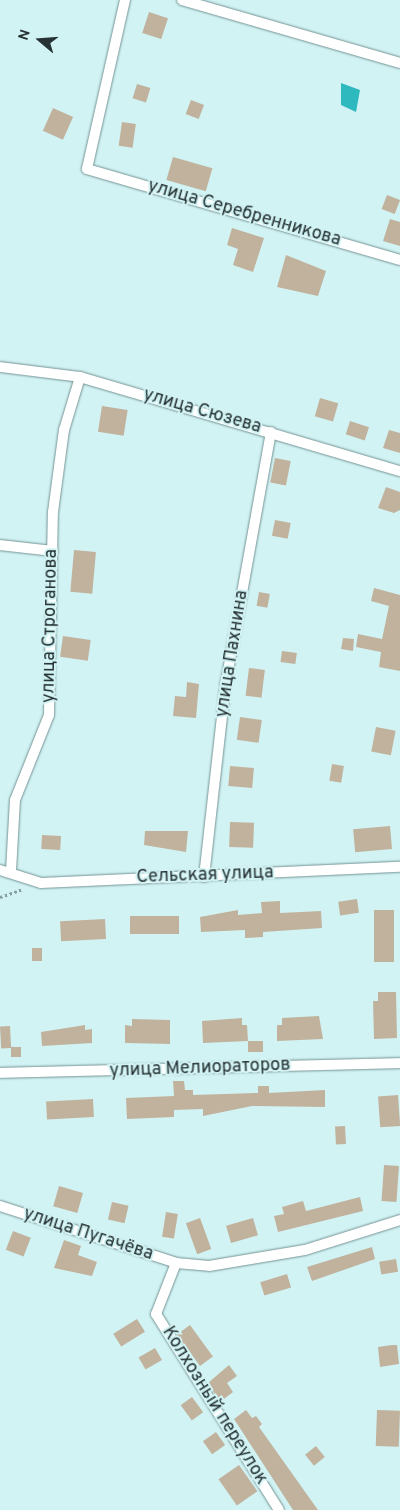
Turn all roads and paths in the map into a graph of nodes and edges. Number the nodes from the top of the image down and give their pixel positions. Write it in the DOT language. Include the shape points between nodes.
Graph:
graph roads {
  1 [pos="125,0"];
  2 [pos="182,0"];
  3 [pos="400,63"];
  4 [pos="400,260"];
  5 [pos="0,367"];
  6 [pos="80,377"];
  7 [pos="271,432"];
  8 [pos="400,471"];
  9 [pos="0,545"];
  10 [pos="53,551"];
  11 [pos="400,867"];
  12 [pos="0,870"];
  13 [pos="11,871"];
  14 [pos="204,877"];
  15 [pos="41,883"];
  16 [pos="0,896"];
  17 [pos="400,1062"];
  18 [pos="0,1073"];
  19 [pos="0,1206"];
  20 [pos="400,1220"];
  21 [pos="176,1263"];
  22 [pos="279,1510"];
  1 -- 4 [label="street, улица Серебренникова" via="87,169"];
  2 -- 3 [label="street"];
  5 -- 6 [label="street, улица Сюзева"];
  6 -- 7 [label="street, улица Сюзева"];
  6 -- 10 [label="street, улица Строганова" via="64,430"];
  7 -- 8 [label="street, улица Сюзева"];
  7 -- 14 [label="street, улица Пахнина" via="226,682"];
  9 -- 10 [label="street"];
  10 -- 13 [label="street, улица Строганова" via="49,715 15,800"];
  11 -- 14 [label="street, Сельская улица"];
  12 -- 13 [label="street, Сельская улица"];
  13 -- 15 [label="street, Сельская улица"];
  14 -- 15 [label="street, Сельская улица"];
  15 -- 16 [label="path"];
  17 -- 18 [label="street, улица Мелиораторов"];
  19 -- 21 [label="street, улица Пугачёва"];
  20 -- 21 [label="street" via="305,1250 209,1266"];
  21 -- 22 [label="street, Колхозный переулок" via="156,1314"];
}
